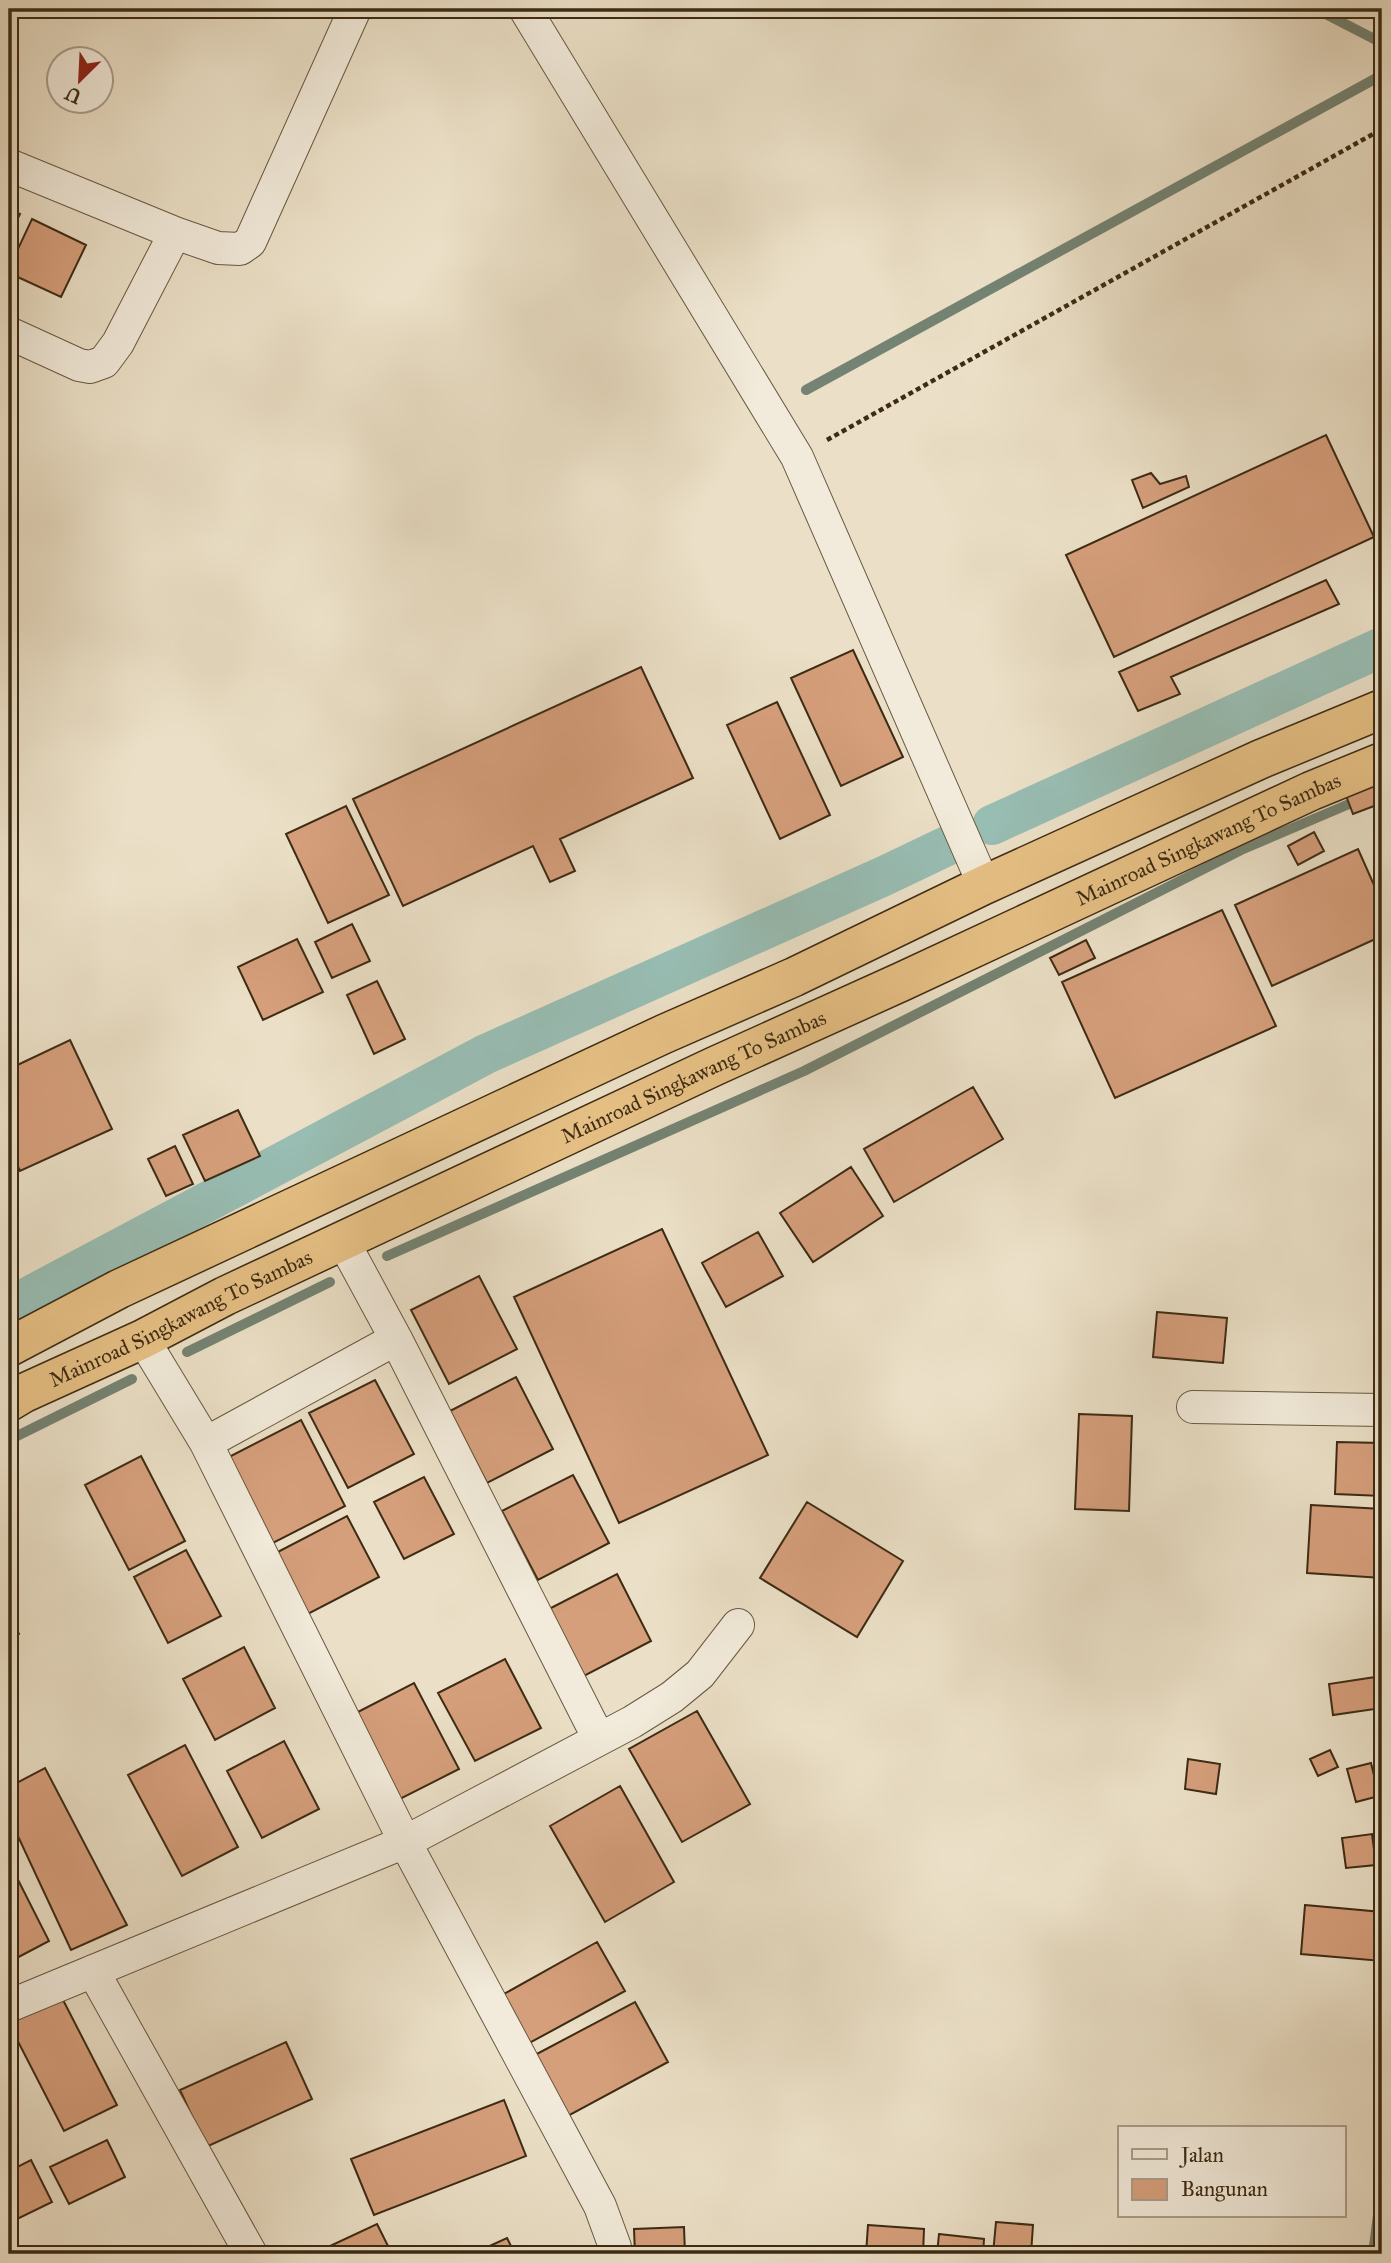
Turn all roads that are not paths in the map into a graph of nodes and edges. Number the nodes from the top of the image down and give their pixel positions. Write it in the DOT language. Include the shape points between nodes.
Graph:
graph roads {
  1 [pos="355,9"];
  2 [pos="525,9"];
  3 [pos="9,165"];
  4 [pos="175,233"];
  5 [pos="9,333"];
  6 [pos="1382,709"];
  7 [pos="1382,762"];
  8 [pos="984,885"];
  9 [pos="794,977"];
  10 [pos="812,1023"];
  11 [pos="344,1241"];
  12 [pos="143,1339"];
  13 [pos="396,1339"];
  14 [pos="9,1347"];
  15 [pos="9,1402"];
  16 [pos="1193,1407"];
  17 [pos="1382,1410"];
  18 [pos="206,1443"];
  19 [pos="738,1625"];
  20 [pos="599,1739"];
  21 [pos="405,1842"];
  22 [pos="93,1971"];
  23 [pos="9,2006"];
  24 [pos="251,2254"];
  25 [pos="615,2254"];
  1 -- 4 [label="street" via="250,242 240,249 218,248"];
  2 -- 8 [label="street" via="797,457"];
  3 -- 4 [label="street"];
  4 -- 5 [label="street" via="104,362 79,365"];
  6 -- 8 [label="highway"];
  7 -- 10 [label="highway, Mainroad Singkawang To Sambas" via="1224,830"];
  8 -- 9 [label="highway"];
  9 -- 10 [label="highway"];
  9 -- 14 [label="highway" via="119,1289"];
  10 -- 11 [label="highway, Mainroad Singkawang To Sambas"];
  11 -- 12 [label="highway, Mainroad Singkawang To Sambas"];
  11 -- 13 [label="street"];
  12 -- 15 [label="highway, Mainroad Singkawang To Sambas"];
  12 -- 18 [label="street"];
  13 -- 18 [label="street"];
  13 -- 20 [label="street"];
  16 -- 17 [label="street"];
  18 -- 21 [label="street"];
  19 -- 20 [label="street" via="700,1674 672,1697"];
  20 -- 21 [label="street"];
  21 -- 22 [label="street"];
  21 -- 25 [label="street" via="600,2206"];
  22 -- 23 [label="street"];
  22 -- 24 [label="street"];
}
